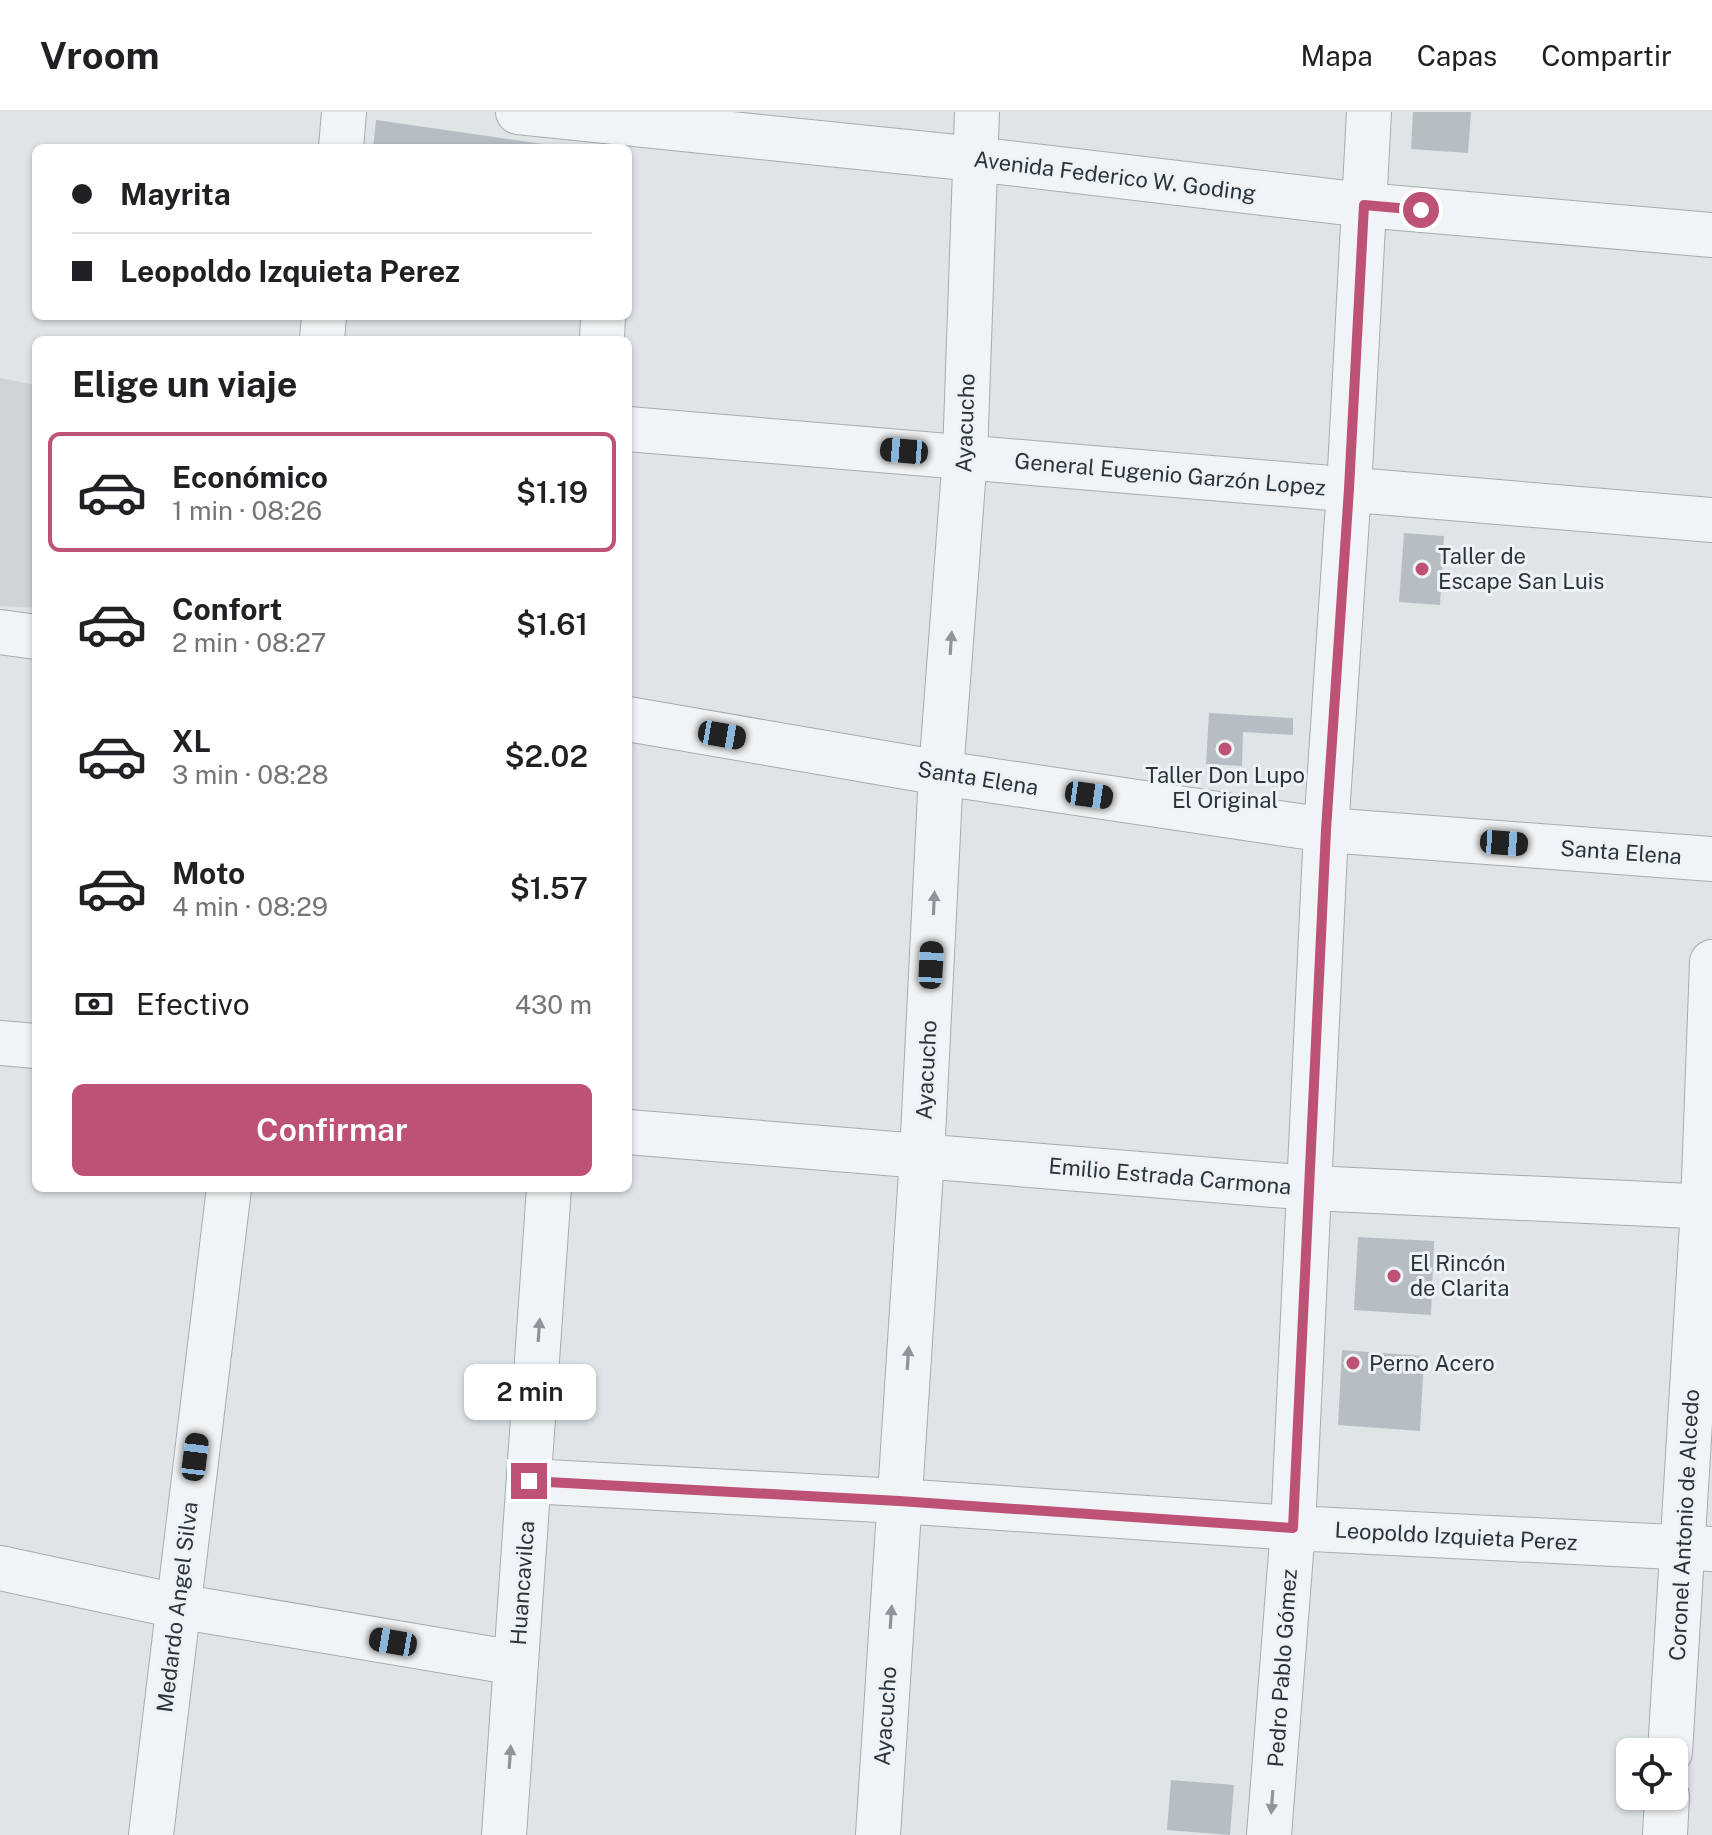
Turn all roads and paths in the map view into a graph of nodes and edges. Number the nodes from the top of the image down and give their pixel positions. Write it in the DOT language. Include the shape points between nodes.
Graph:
graph roads {
  1 [pos="344,112"];
  2 [pos="518,112"];
  3 [pos="977,112"];
  4 [pos="1369,112"];
  5 [pos="615,127"];
  6 [pos="341,144"];
  7 [pos="975,159"];
  8 [pos="1364,205"];
  9 [pos="1712,235"];
  10 [pos="632,429"];
  11 [pos="965,456"];
  12 [pos="1349,489"];
  13 [pos="1712,520"];
  14 [pos="0,632"];
  15 [pos="32,636"];
  16 [pos="632,720"];
  17 [pos="941,773"];
  18 [pos="1326,830"];
  19 [pos="1712,859"];
  20 [pos="1712,962"];
  21 [pos="0,1043"];
  22 [pos="32,1046"];
  23 [pos="632,1132"];
  24 [pos="922,1156"];
  25 [pos="1311,1188"];
  26 [pos="229,1192"];
  27 [pos="549,1192"];
  28 [pos="1707,1207"];
  29 [pos="529,1481"];
  30 [pos="899,1501"];
  31 [pos="1293,1528"];
  32 [pos="1697,1548"];
  33 [pos="0,1568"];
  34 [pos="177,1606"];
  35 [pos="516,1663"];
  36 [pos="1672,1738"];
  37 [pos="1666,1810"];
  38 [pos="151,1835"];
  39 [pos="504,1835"];
  40 [pos="878,1835"];
  41 [pos="1269,1835"];
  42 [pos="1665,1835"];
  1 -- 6 [label="street"];
  2 -- 5 [label="street, Avenida Federico W. Goding"];
  3 -- 7 [label="street, Ayacucho"];
  4 -- 8 [label="street, Pedro Pablo Gómez"];
  5 -- 7 [label="street, Avenida Federico W. Goding"];
  7 -- 8 [label="street, Avenida Federico W. Goding"];
  7 -- 11 [label="street, Ayacucho"];
  8 -- 9 [label="street, Avenida Federico W. Goding"];
  8 -- 12 [label="street, Pedro Pablo Gómez"];
  10 -- 11 [label="street, General Eugenio Garzón Lopez"];
  11 -- 12 [label="street, General Eugenio Garzón Lopez"];
  17 -- 11 [label="street, Ayacucho, one-way"];
  12 -- 13 [label="street, General Eugenio Garzón Lopez"];
  12 -- 18 [label="street, Pedro Pablo Gómez"];
  14 -- 15 [label="street"];
  16 -- 17 [label="street, Santa Elena"];
  17 -- 18 [label="street, Santa Elena"];
  24 -- 17 [label="street, Ayacucho, one-way"];
  18 -- 19 [label="street, Santa Elena"];
  18 -- 25 [label="street, Pedro Pablo Gómez"];
  20 -- 28 [label="street, Coronel Antonio de Alcedo"];
  21 -- 22 [label="street"];
  23 -- 24 [label="street, Emilio Estrada Carmona"];
  24 -- 25 [label="street, Emilio Estrada Carmona"];
  30 -- 24 [label="street, Ayacucho, one-way"];
  25 -- 28 [label="street, Emilio Estrada Carmona"];
  25 -- 31 [label="street, Pedro Pablo Gómez"];
  26 -- 34 [label="street, Medardo Angel Silva"];
  29 -- 27 [label="street, Huancavilca, one-way"];
  28 -- 32 [label="street, Coronel Antonio de Alcedo"];
  29 -- 30 [label="street, Leopoldo Izquieta Perez"];
  29 -- 35 [label="street, Huancavilca"];
  30 -- 31 [label="street, Leopoldo Izquieta Perez"];
  40 -- 30 [label="street, Ayacucho, one-way"];
  31 -- 32 [label="street, Leopoldo Izquieta Perez"];
  31 -- 41 [label="street, Pedro Pablo Gómez, one-way"];
  32 -- 36 [label="street, Coronel Antonio de Alcedo"];
  33 -- 34 [label="street"];
  34 -- 35 [label="street"];
  34 -- 38 [label="street, Medardo Angel Silva"];
  39 -- 35 [label="street, Huancavilca, one-way"];
  37 -- 42 [label="street"];
}
